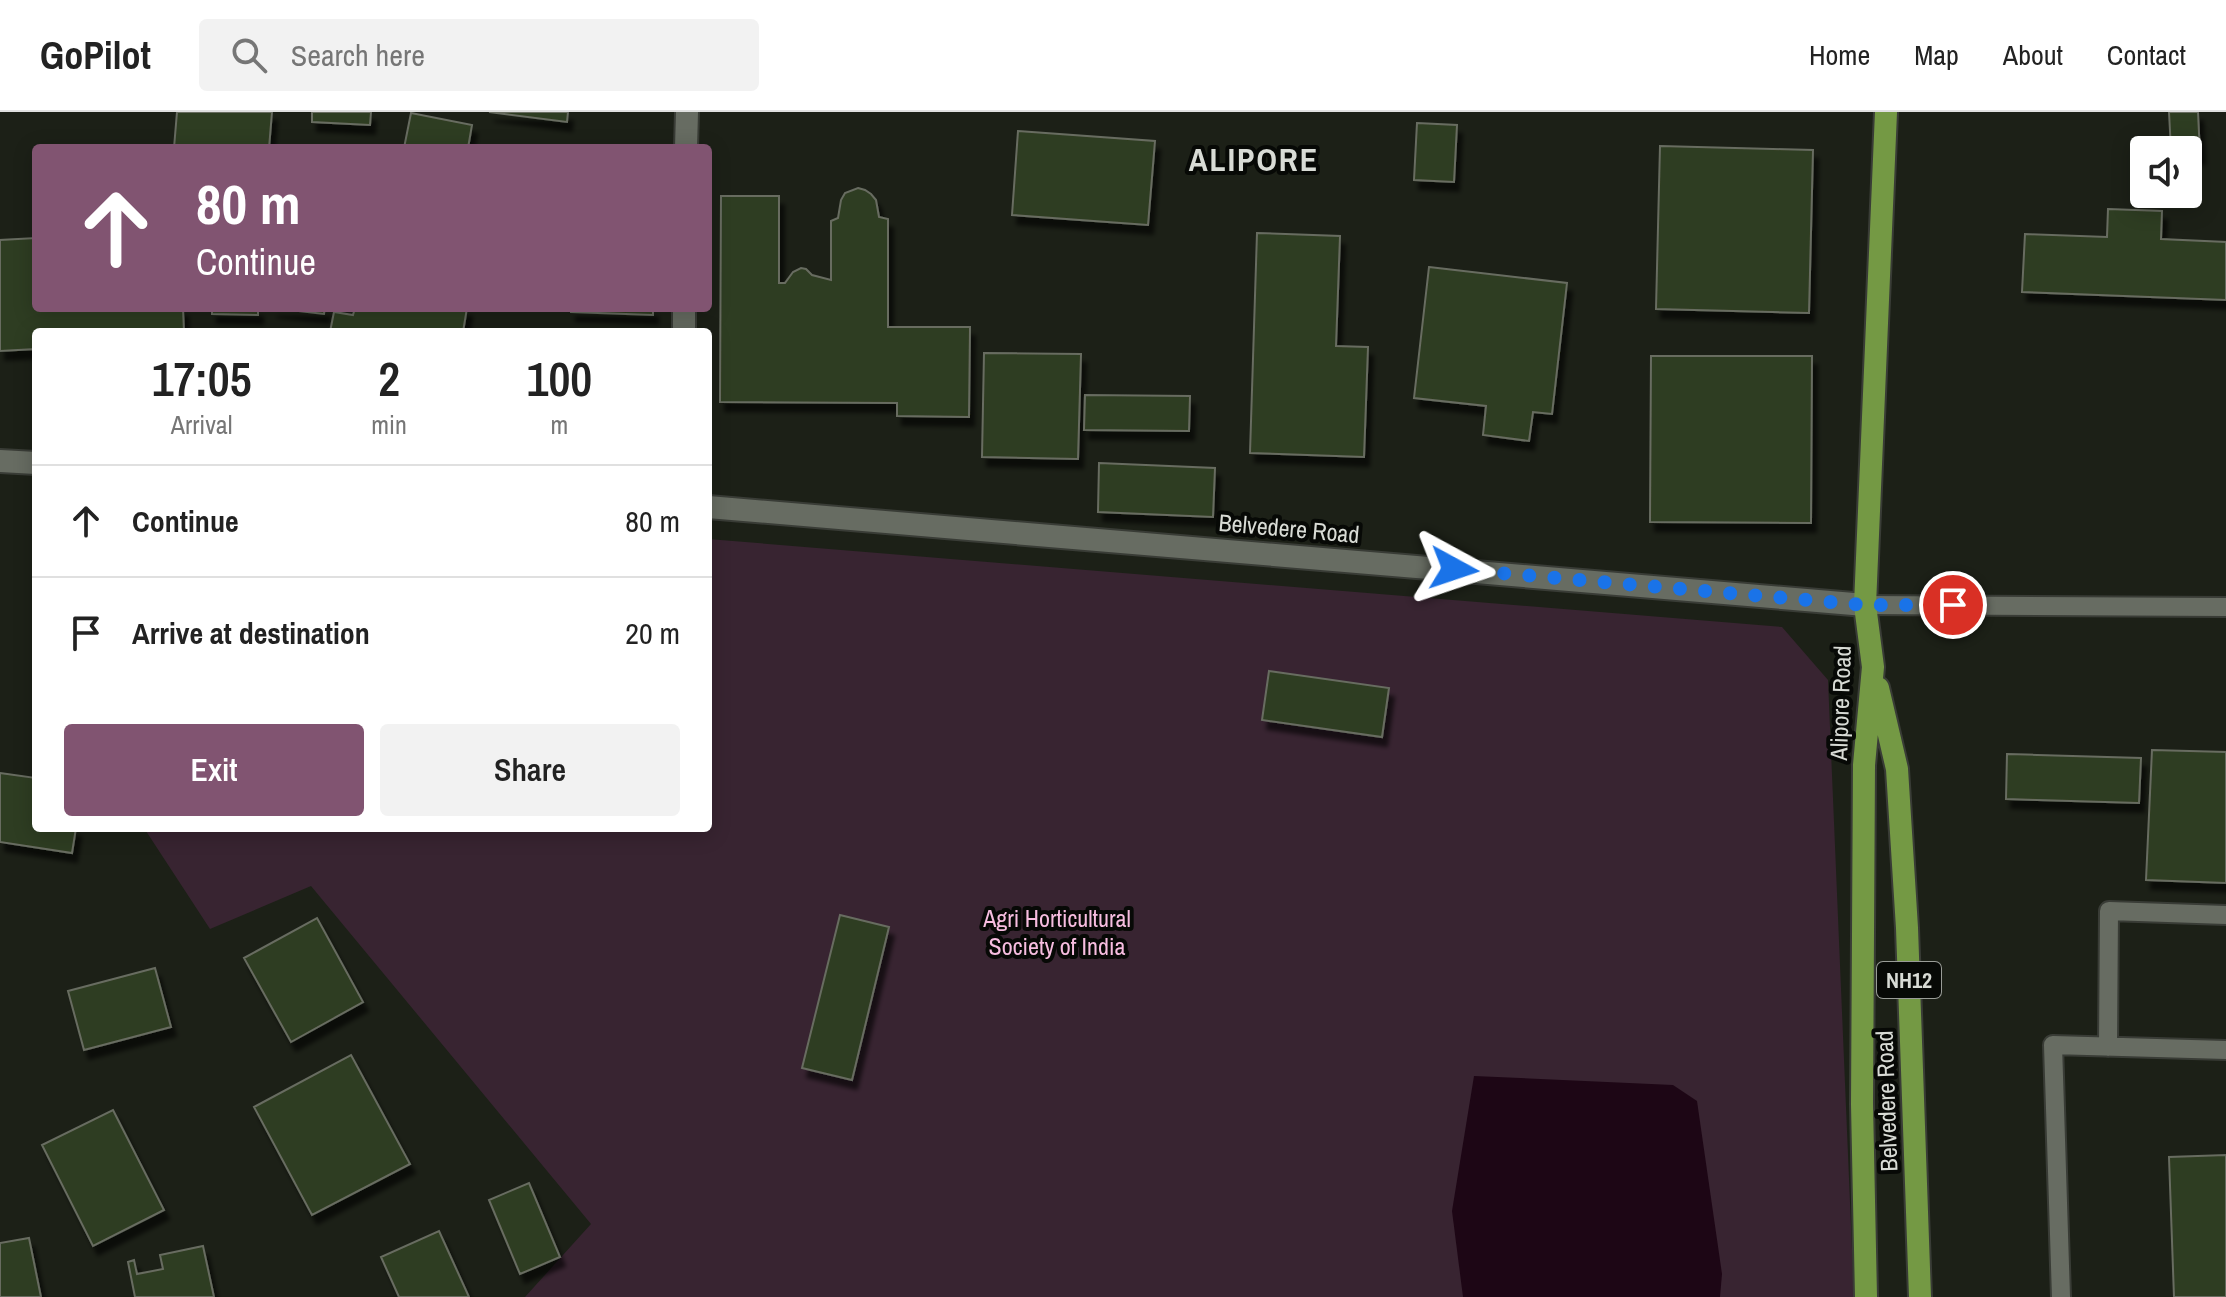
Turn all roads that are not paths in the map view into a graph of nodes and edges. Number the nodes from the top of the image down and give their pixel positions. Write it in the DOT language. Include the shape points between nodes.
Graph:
graph roads {
  1 [pos="687,112"];
  2 [pos="1886,112"];
  3 [pos="686,144"];
  4 [pos="0,461"];
  5 [pos="32,463"];
  6 [pos="712,507"];
  7 [pos="1865,605"];
  8 [pos="2226,607"];
  9 [pos="1873,667"];
  10 [pos="2226,915"];
  11 [pos="2108,1047"];
  12 [pos="2226,1050"];
  13 [pos="1866,1297"];
  14 [pos="1920,1297"];
  15 [pos="2061,1297"];
  1 -- 3 [label="street"];
  2 -- 7 [label="highway, Alipore Road / NH12"];
  4 -- 5 [label="street"];
  6 -- 7 [label="street, Belvedere Road"];
  7 -- 8 [label="lane"];
  7 -- 9 [label="highway, Alipore Road / NH12"];
  9 -- 13 [label="highway, Alipore Road / NH12" via="1864,765"];
  9 -- 14 [label="highway, Belvedere Road / NH12" via="1897,769"];
  10 -- 11 [label="lane" via="2109,911"];
  11 -- 12 [label="lane"];
  11 -- 15 [label="lane" via="2053,1045"];
}
